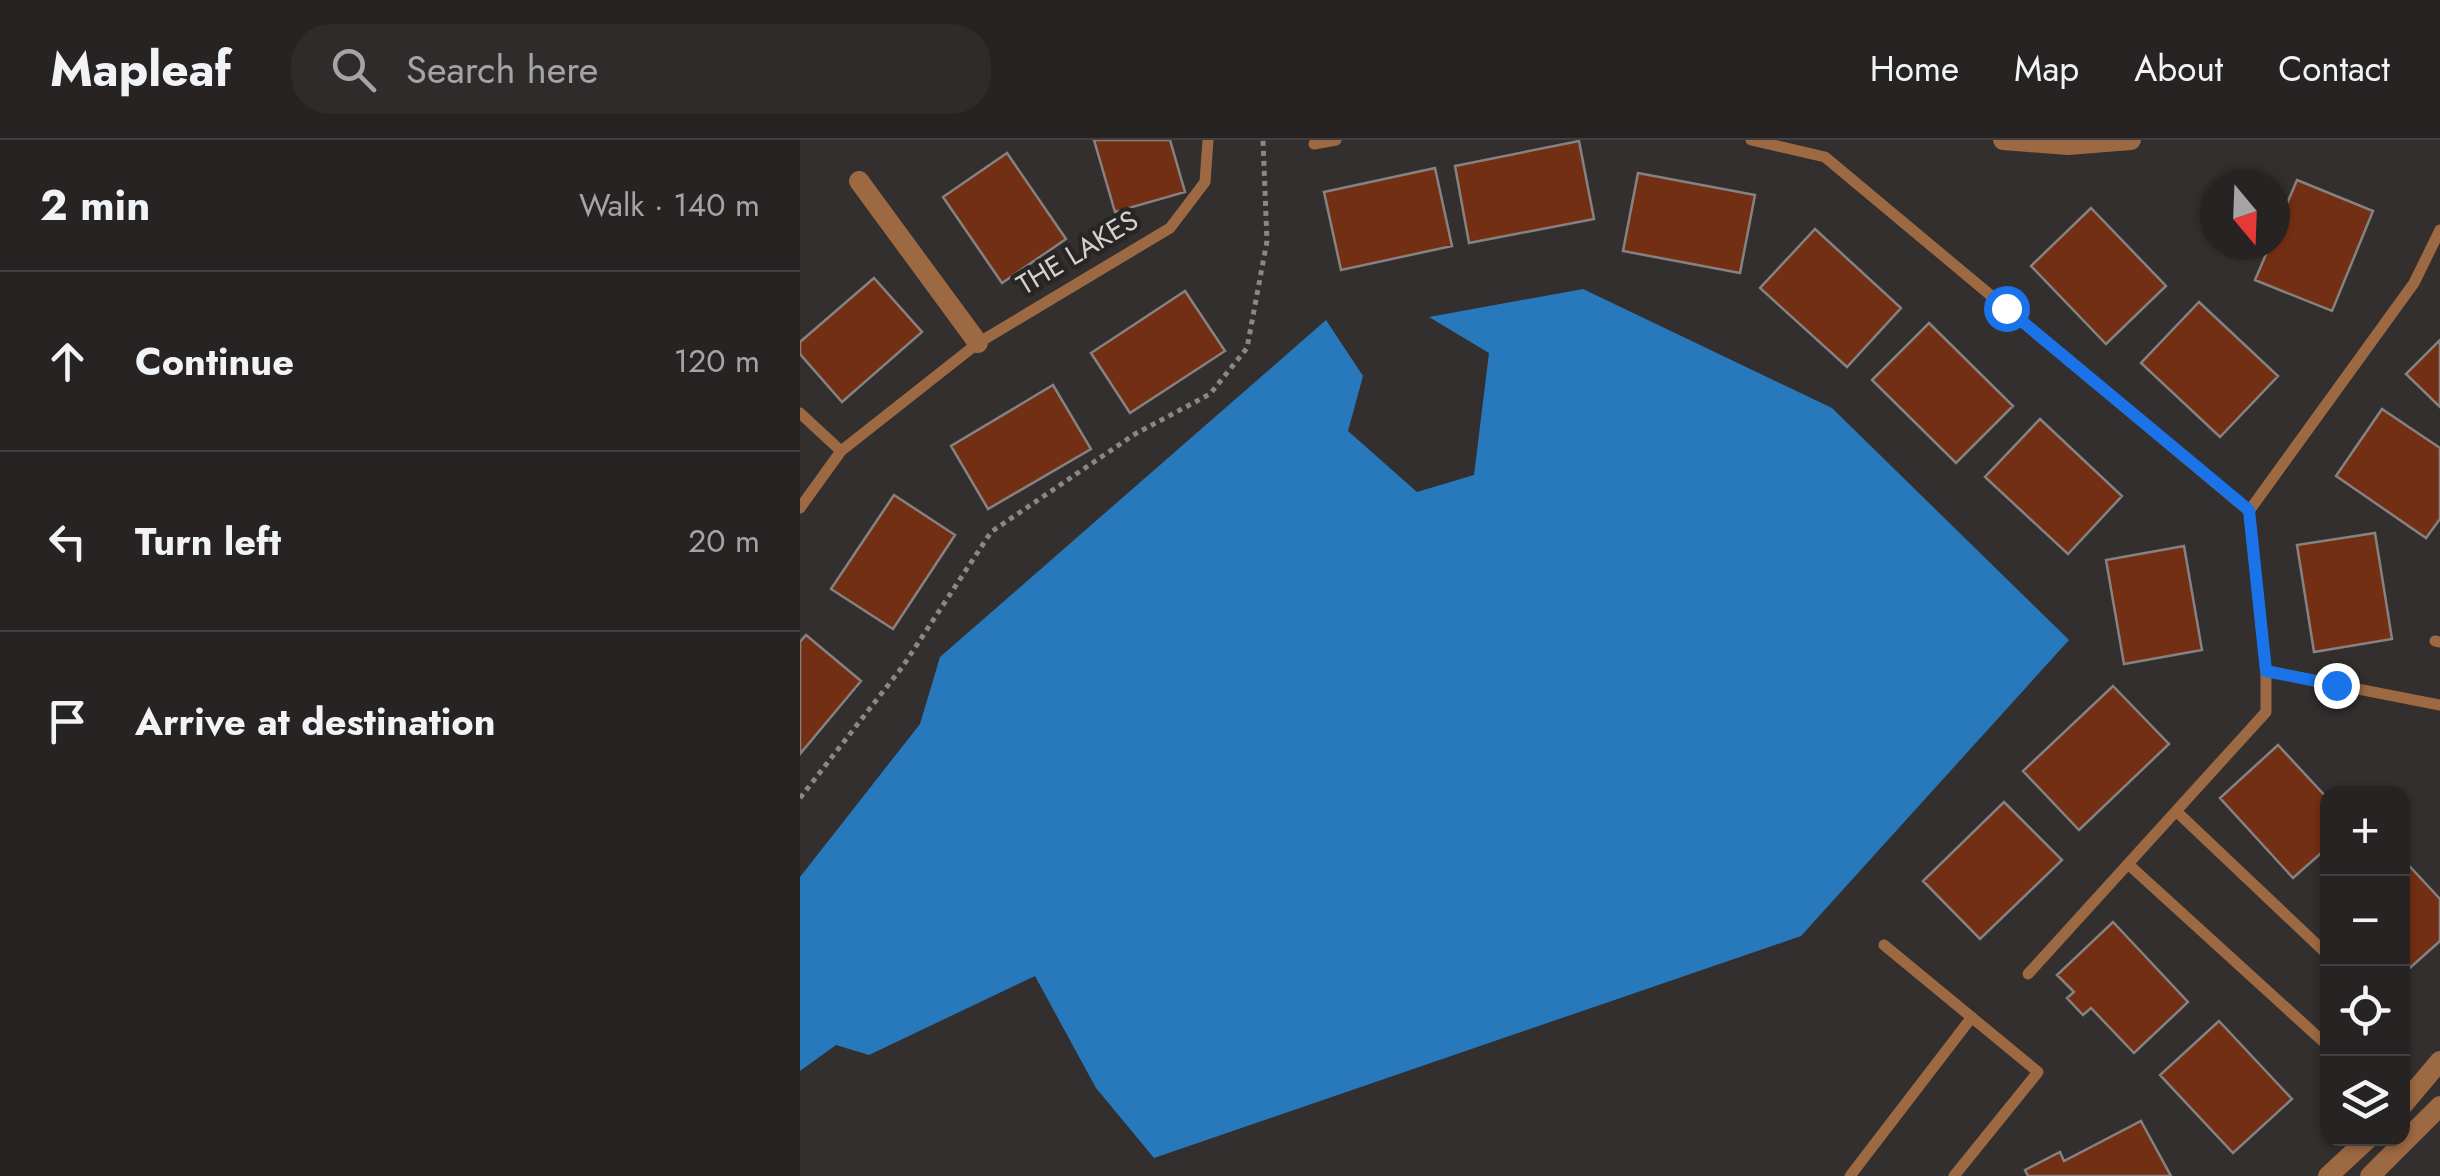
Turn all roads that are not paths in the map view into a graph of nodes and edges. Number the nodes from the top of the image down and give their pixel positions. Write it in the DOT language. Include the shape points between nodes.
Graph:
graph roads {
  1 [pos="1208,140"];
  2 [pos="1336,140"];
  3 [pos="1751,140"];
  4 [pos="2003,140"];
  5 [pos="2132,140"];
  6 [pos="1314,144"];
  7 [pos="859,182"];
  8 [pos="2440,230"];
  9 [pos="978,343"];
  10 [pos="800,413"];
  11 [pos="840,452"];
  12 [pos="800,508"];
  13 [pos="2249,510"];
  14 [pos="2266,671"];
  15 [pos="2440,705"];
  16 [pos="2176,810"];
  17 [pos="2128,864"];
  18 [pos="1884,945"];
  19 [pos="2320,947"];
  20 [pos="2028,974"];
  21 [pos="1972,1017"];
  22 [pos="2320,1039"];
  23 [pos="2440,1061"];
  24 [pos="2410,1097"];
  25 [pos="2440,1106"];
  26 [pos="2360,1146"];
  27 [pos="1850,1176"];
  28 [pos="1954,1176"];
  29 [pos="2328,1176"];
  30 [pos="2370,1176"];
  1 -- 9 [label="lane, THE LAKES" via="1206,182 1170,228"];
  2 -- 6 [label="lane"];
  3 -- 13 [label="lane" via="1824,157"];
  4 -- 5 [label="street"];
  7 -- 9 [label="street"];
  8 -- 13 [label="lane" via="2414,283"];
  9 -- 11 [label="lane, THE LAKES"];
  10 -- 11 [label="lane"];
  11 -- 12 [label="lane, THE LAKES"];
  13 -- 14 [label="lane"];
  14 -- 15 [label="lane"];
  14 -- 16 [label="lane" via="2266,712"];
  16 -- 17 [label="lane"];
  16 -- 19 [label="lane"];
  17 -- 20 [label="lane"];
  17 -- 22 [label="lane"];
  18 -- 21 [label="lane"];
  21 -- 27 [label="lane"];
  21 -- 28 [label="lane" via="2038,1072"];
  23 -- 24 [label="street"];
  25 -- 30 [label="street"];
  26 -- 29 [label="street"];
}
